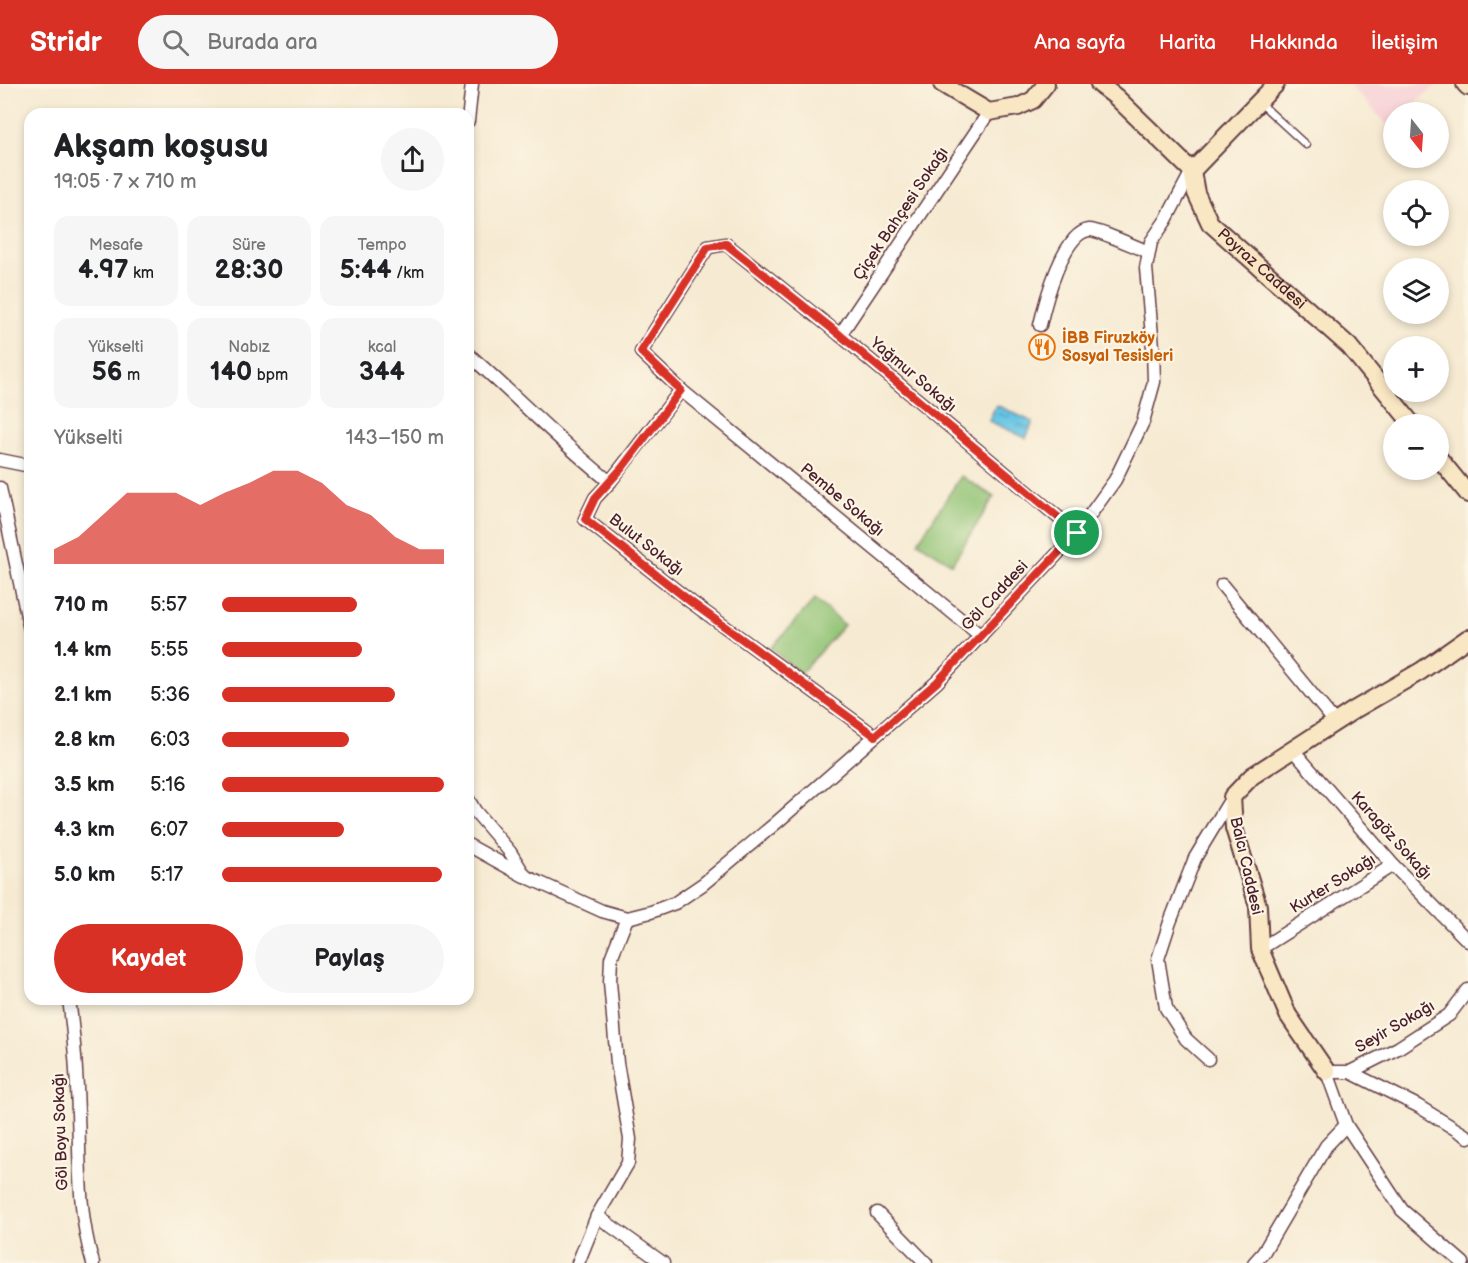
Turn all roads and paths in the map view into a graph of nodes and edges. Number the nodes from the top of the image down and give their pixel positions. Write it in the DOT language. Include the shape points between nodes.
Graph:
graph roads {
  1 [pos="472,84"];
  2 [pos="942,84"];
  3 [pos="1046,84"];
  4 [pos="1099,84"];
  5 [pos="1276,84"];
  6 [pos="1258,102"];
  7 [pos="469,108"];
  8 [pos="989,112"];
  9 [pos="1306,145"];
  10 [pos="1192,171"];
  11 [pos="1149,252"];
  12 [pos="1040,325"];
  13 [pos="840,335"];
  14 [pos="641,352"];
  15 [pos="474,359"];
  16 [pos="681,390"];
  17 [pos="1404,414"];
  18 [pos="0,460"];
  19 [pos="24,465"];
  20 [pos="1449,471"];
  21 [pos="610,482"];
  22 [pos="0,488"];
  23 [pos="1468,494"];
  24 [pos="1077,533"];
  25 [pos="1222,585"];
  26 [pos="24,602"];
  27 [pos="981,636"];
  28 [pos="1468,638"];
  29 [pos="1335,722"];
  30 [pos="875,736"];
  31 [pos="1293,750"];
  32 [pos="1232,797"];
  33 [pos="474,808"];
  34 [pos="474,848"];
  35 [pos="1394,865"];
  36 [pos="525,876"];
  37 [pos="627,918"];
  38 [pos="1468,941"];
  39 [pos="1260,949"];
  40 [pos="1468,990"];
  41 [pos="69,1005"];
  42 [pos="1208,1059"];
  43 [pos="1327,1072"];
  44 [pos="1350,1072"];
  45 [pos="1346,1125"];
  46 [pos="1468,1137"];
  47 [pos="878,1213"];
  48 [pos="597,1216"];
  49 [pos="93,1263"];
  50 [pos="578,1263"];
  51 [pos="663,1263"];
  52 [pos="926,1263"];
  53 [pos="1254,1263"];
  54 [pos="1462,1263"];
  1 -- 7 [label="street"];
  2 -- 8 [label="street"];
  3 -- 8 [label="street" via="1033,100"];
  4 -- 10 [label="street"];
  5 -- 6 [label="street"];
  6 -- 9 [label="lane"];
  6 -- 10 [label="street"];
  8 -- 13 [label="street, Çiçek Bahçesi Sokağı"];
  10 -- 11 [label="street, Göl Caddesi"];
  10 -- 17 [label="street, Poyraz Caddesi" via="1196,193 1210,223 1349,346"];
  11 -- 12 [label="street" via="1102,233 1082,232 1070,243 1046,299"];
  11 -- 24 [label="street, Göl Caddesi" via="1146,268 1154,382 1143,423 1116,480"];
  13 -- 14 [label="street, Yağmur Sokağı" via="726,244 708,247"];
  13 -- 24 [label="street, Yağmur Sokağı"];
  14 -- 16 [label="street, Pembe Sokağı"];
  15 -- 21 [label="street"];
  16 -- 21 [label="street"];
  16 -- 27 [label="street, Pembe Sokağı"];
  18 -- 19 [label="street"];
  20 -- 23 [label="street"];
  21 -- 30 [label="street, Bulut Sokağı" via="595,498 585,519"];
  22 -- 26 [label="street"];
  24 -- 27 [label="street, Göl Caddesi"];
  25 -- 29 [label="street"];
  27 -- 30 [label="street, Göl Caddesi" via="937,682"];
  28 -- 29 [label="street, Balcı Caddesi"];
  29 -- 31 [label="street, Balcı Caddesi"];
  30 -- 37 [label="street, Göl Caddesi" via="703,884 675,903"];
  31 -- 32 [label="street, Balcı Caddesi" via="1252,776"];
  31 -- 35 [label="street, Karagöz Sokağı"];
  32 -- 39 [label="street, Balcı Caddesi" via="1234,828 1258,906"];
  32 -- 42 [label="street" via="1195,858 1158,959 1166,1008 1186,1039"];
  33 -- 36 [label="street"];
  34 -- 36 [label="street"];
  35 -- 38 [label="street, Karagöz Sokağı"];
  35 -- 39 [label="street, Kurter Sokağı"];
  36 -- 37 [label="street" via="602,911"];
  37 -- 48 [label="street" via="611,958 610,982 616,1063 630,1139 628,1163"];
  39 -- 43 [label="street, Balcı Caddesi" via="1288,1015"];
  40 -- 44 [label="street, Seyir Sokağı" via="1449,1015 1398,1048"];
  41 -- 49 [label="street, Göl Boyu Sokağı" via="78,1112 79,1194"];
  43 -- 44 [label="street, Seyir Sokağı"];
  43 -- 45 [label="street, Balcı Caddesi"];
  44 -- 46 [label="street" via="1418,1106"];
  45 -- 53 [label="street" via="1326,1146"];
  45 -- 54 [label="street, Balcı Caddesi" via="1402,1210"];
  47 -- 52 [label="street"];
  48 -- 50 [label="street"];
  48 -- 51 [label="street"];
}
